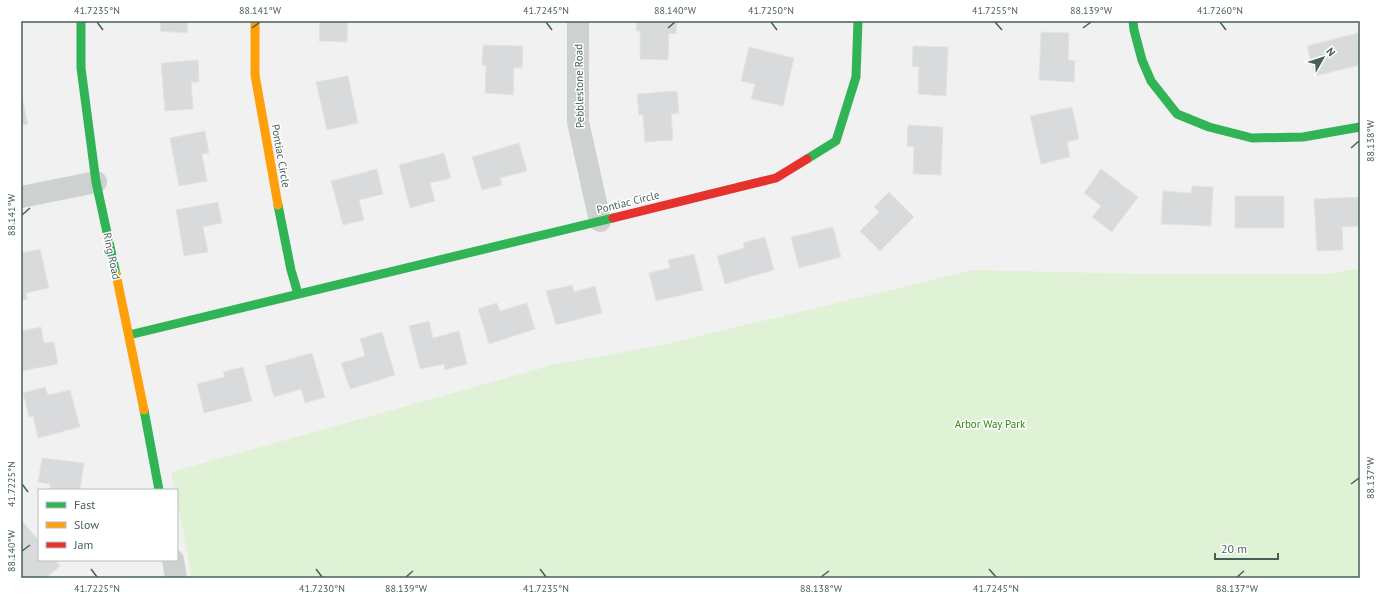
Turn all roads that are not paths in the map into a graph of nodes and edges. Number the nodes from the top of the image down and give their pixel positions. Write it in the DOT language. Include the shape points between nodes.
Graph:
graph roads {
  1 [pos="81,21"];
  2 [pos="255,21"];
  3 [pos="578,21"];
  4 [pos="858,21"];
  5 [pos="1133,21"];
  6 [pos="1360,127"];
  7 [pos="96,182"];
  8 [pos="21,197"];
  9 [pos="600,221"];
  10 [pos="298,294"];
  11 [pos="129,335"];
  12 [pos="159,489"];
  13 [pos="172,561"];
  14 [pos="176,578"];
  1 -- 7 [label="street, Ring Road" via="81,68"];
  2 -- 10 [label="street, Pontiac Circle" via="255,75 275,191"];
  3 -- 9 [label="street, Pebblestone Road" via="578,122"];
  4 -- 9 [label="street, Pontiac Circle" via="856,77 836,141 776,178"];
  5 -- 6 [label="street" via="1142,60 1151,81 1177,114 1209,127 1252,138 1303,137"];
  7 -- 8 [label="street"];
  7 -- 11 [label="street, Ring Road"];
  9 -- 10 [label="street, Pontiac Circle"];
  10 -- 11 [label="street, Pontiac Circle"];
  11 -- 12 [label="street, Ring Road"];
  13 -- 14 [label="street"];
}
